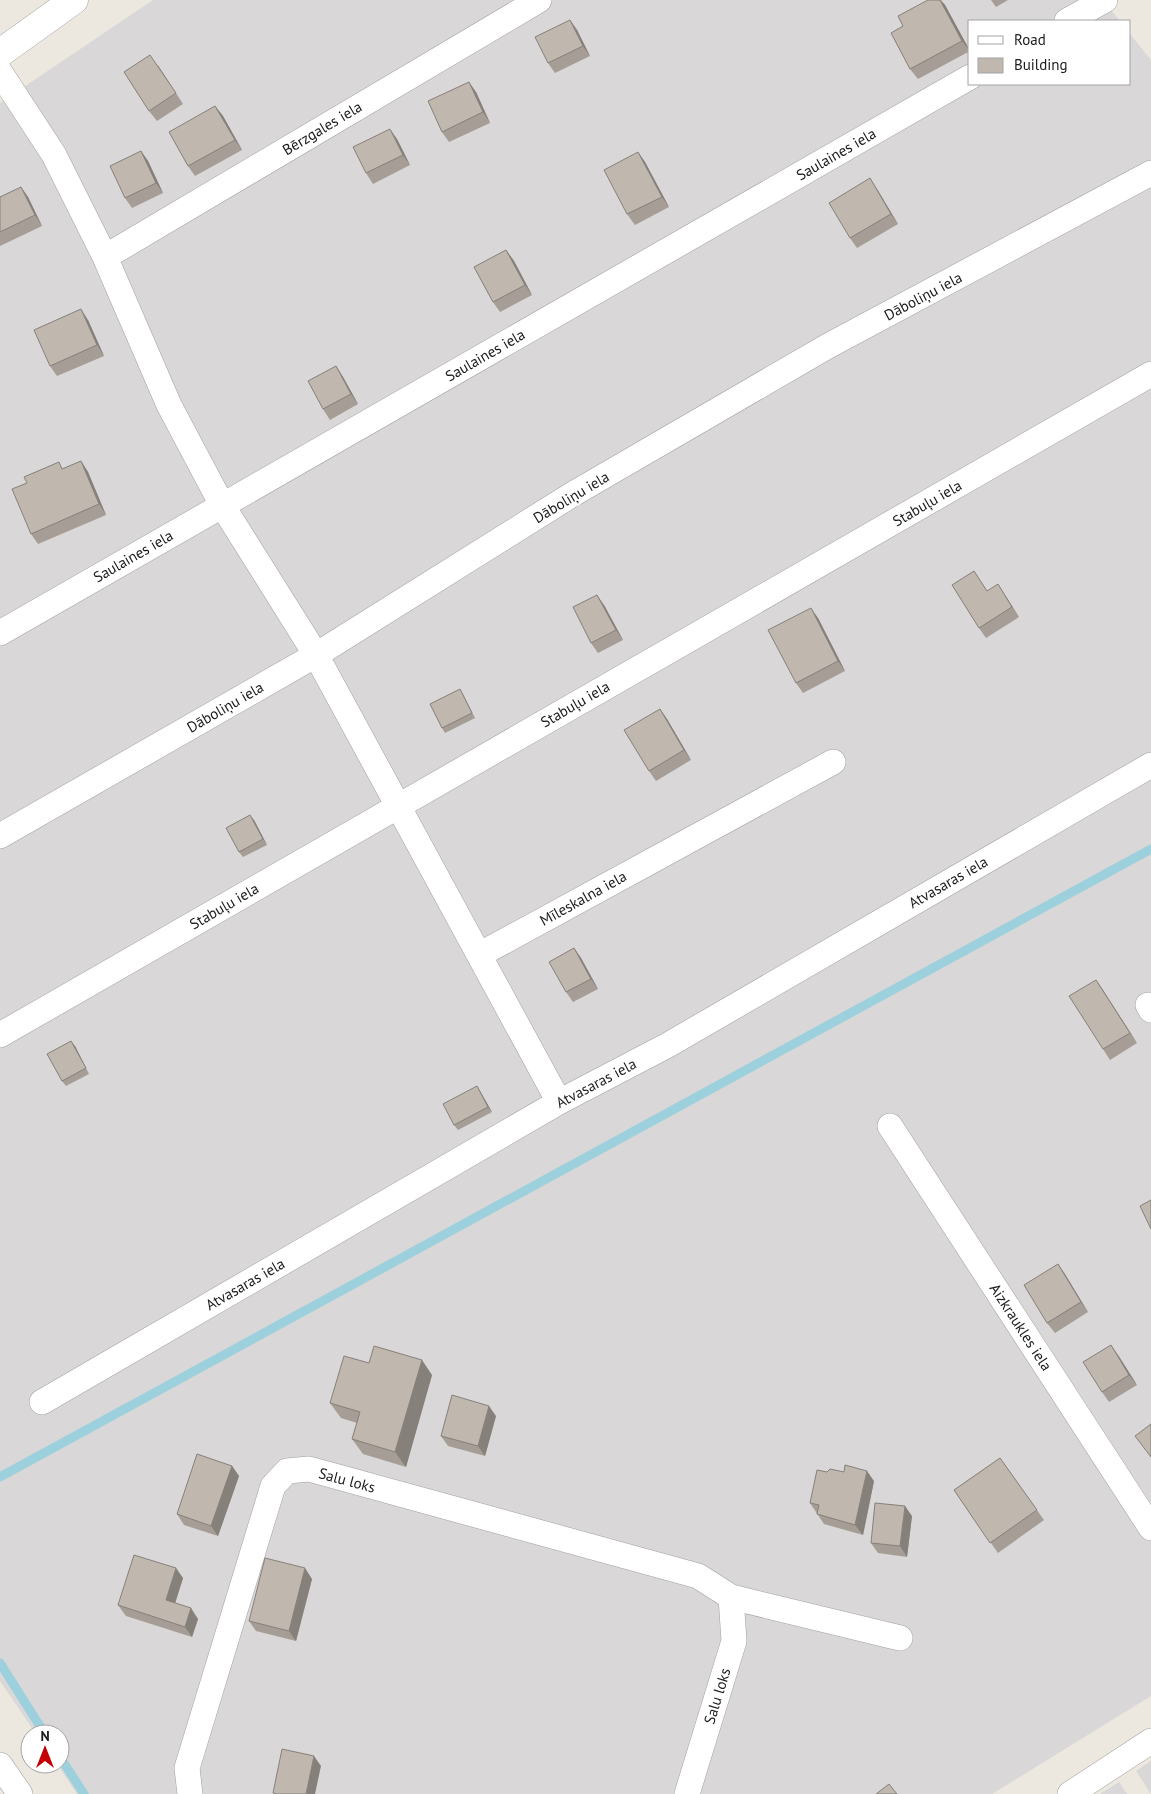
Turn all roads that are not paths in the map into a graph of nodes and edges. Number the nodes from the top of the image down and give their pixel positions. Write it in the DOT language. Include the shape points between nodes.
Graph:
graph roads {
  1 [pos="74,0"];
  2 [pos="539,0"];
  3 [pos="1104,0"];
  4 [pos="1069,20"];
  5 [pos="0,53"];
  6 [pos="0,72"];
  7 [pos="968,78"];
  8 [pos="1151,173"];
  9 [pos="105,257"];
  10 [pos="1151,374"];
  11 [pos="222,505"];
  12 [pos="0,633"];
  13 [pos="316,655"];
  14 [pos="833,762"];
  15 [pos="1151,765"];
  16 [pos="398,806"];
  17 [pos="0,836"];
  18 [pos="479,955"];
  19 [pos="0,1035"];
  20 [pos="559,1102"];
  21 [pos="890,1126"];
  22 [pos="42,1402"];
  23 [pos="1151,1528"];
  24 [pos="732,1597"];
  25 [pos="900,1638"];
  26 [pos="1151,1741"];
  27 [pos="0,1765"];
  28 [pos="20,1794"];
  29 [pos="190,1794"];
  30 [pos="686,1794"];
  31 [pos="1070,1794"];
  1 -- 5 [label="street"];
  2 -- 9 [label="street, Bērzgales iela"];
  3 -- 4 [label="street"];
  6 -- 9 [label="street" via="54,155"];
  7 -- 11 [label="street, Saulaines iela"];
  8 -- 13 [label="street, Dāboliņu iela" via="828,346 573,494"];
  9 -- 11 [label="street" via="169,405"];
  10 -- 16 [label="street, Stabuļu iela"];
  11 -- 12 [label="street, Saulaines iela"];
  11 -- 13 [label="street"];
  13 -- 16 [label="street"];
  13 -- 17 [label="street, Dāboliņu iela"];
  14 -- 18 [label="street, Mīleskalna iela"];
  15 -- 20 [label="street, Atvasaras iela" via="668,1045"];
  16 -- 18 [label="street"];
  16 -- 19 [label="street, Stabuļu iela"];
  18 -- 20 [label="street"];
  20 -- 22 [label="street, Atvasaras iela"];
  21 -- 23 [label="street, Aizkraukles iela"];
  24 -- 25 [label="street, Salu loks"];
  24 -- 29 [label="street, Salu loks" via="698,1576 309,1470 287,1471 273,1486 187,1768"];
  24 -- 30 [label="street, Salu loks" via="734,1642"];
  26 -- 31 [label="street"];
  27 -- 28 [label="street"];
}
